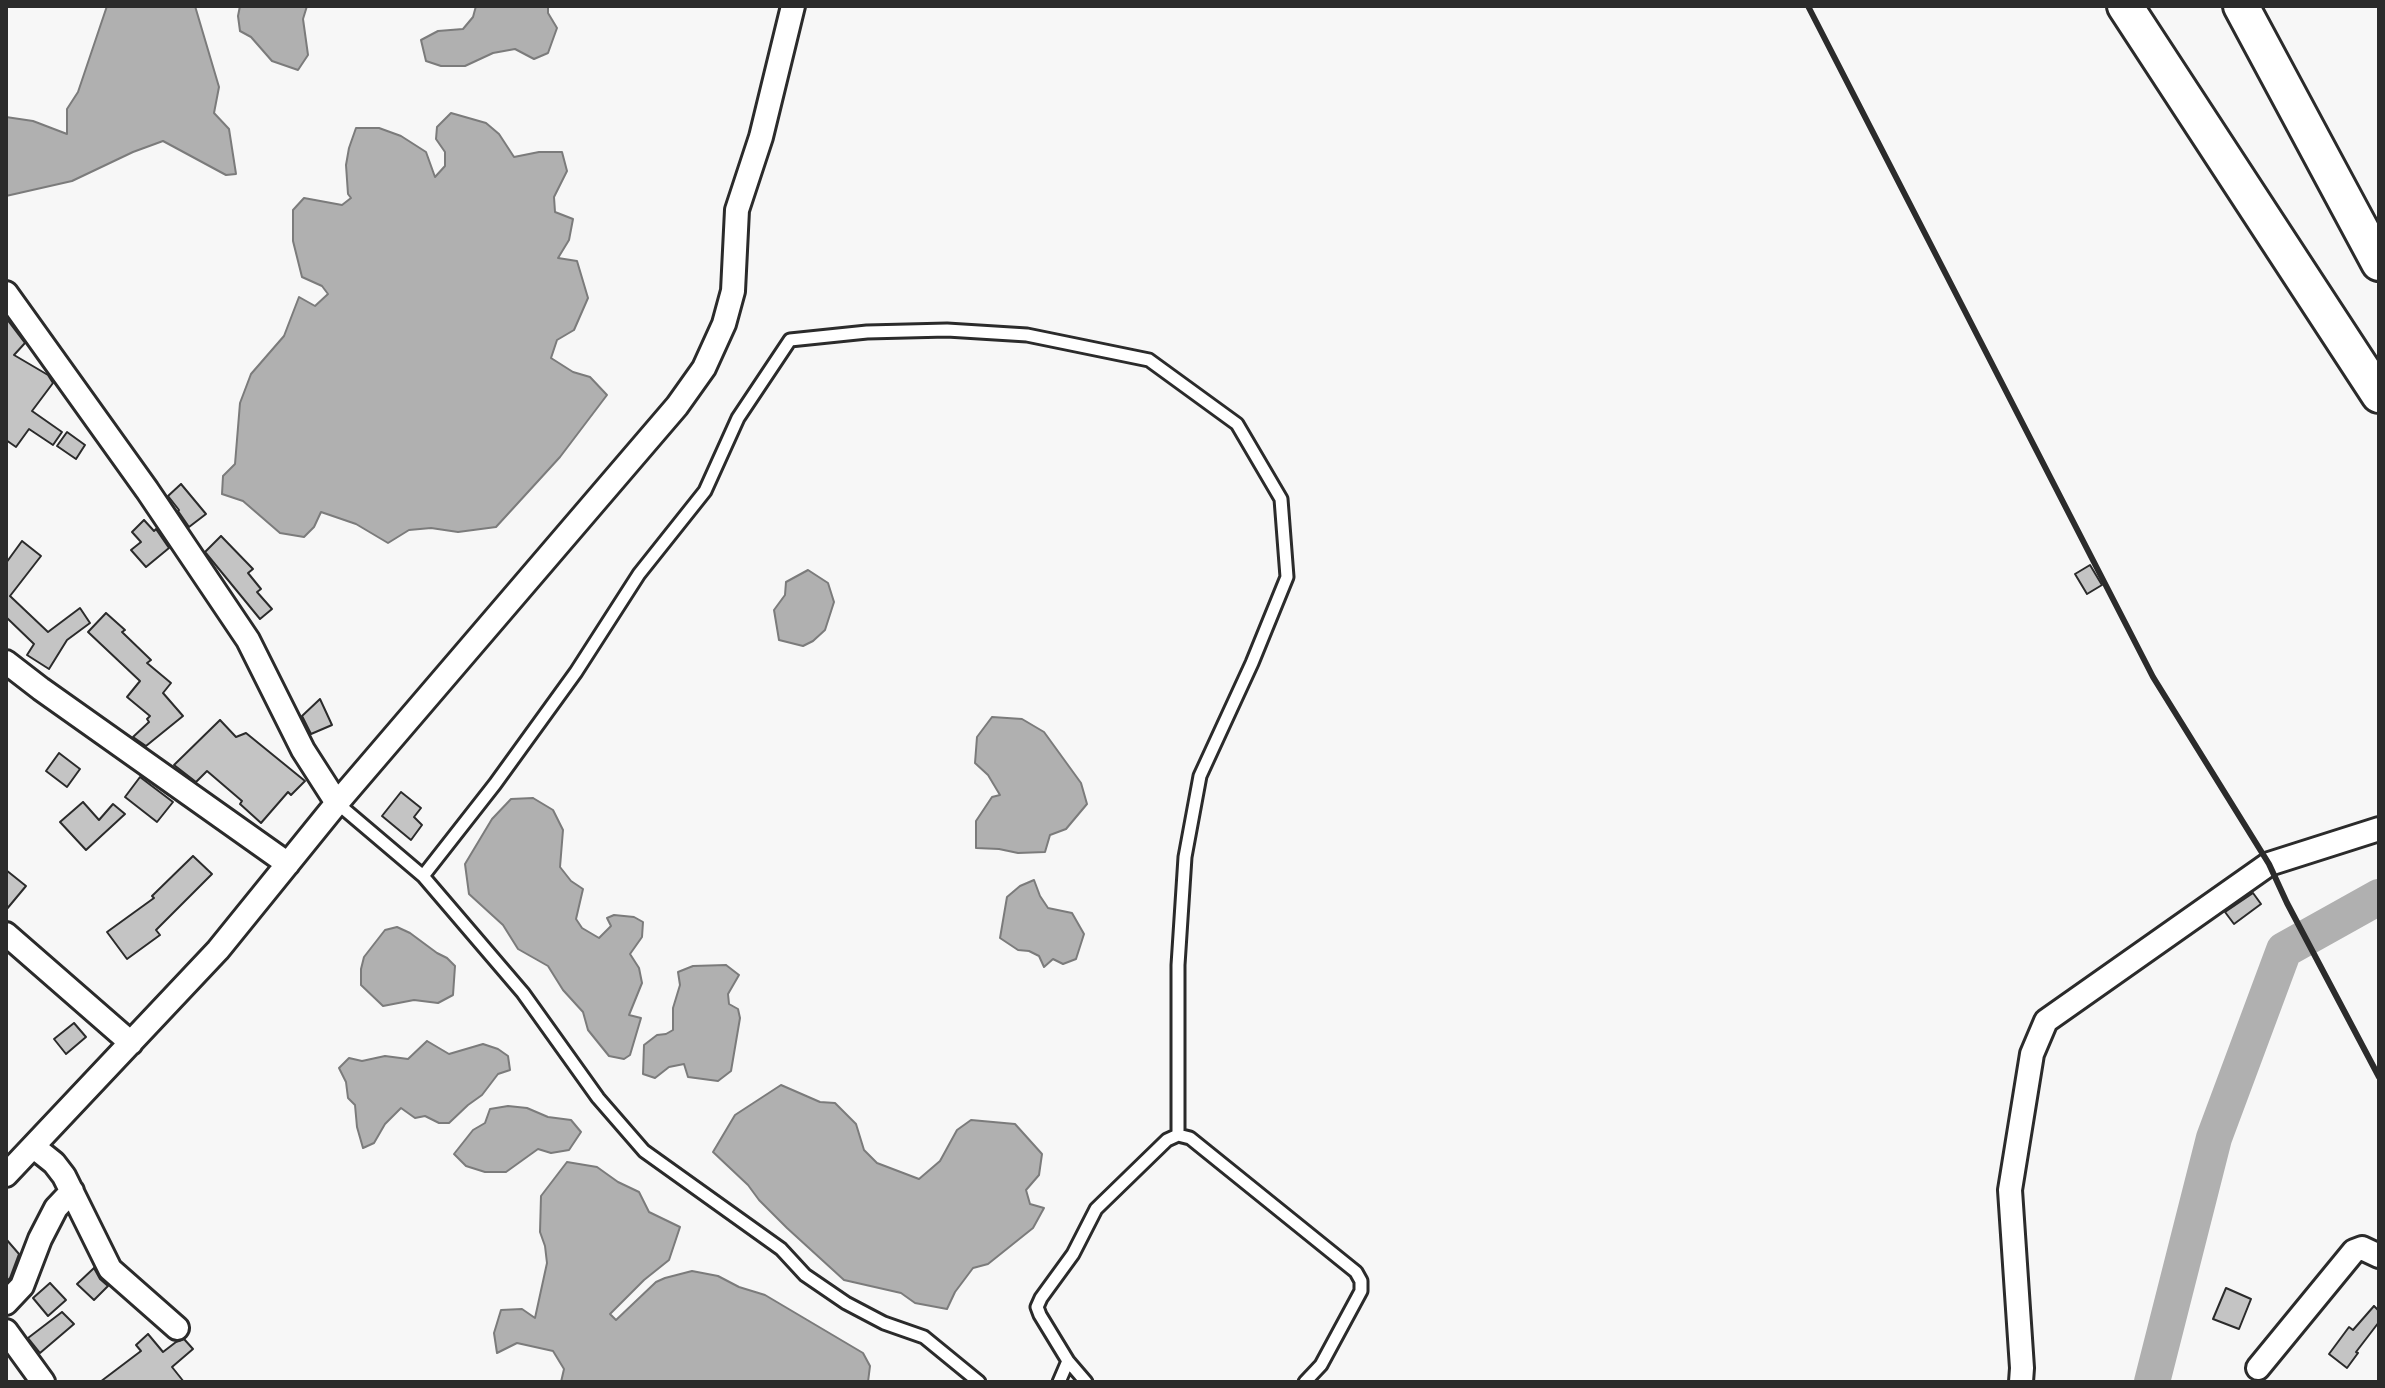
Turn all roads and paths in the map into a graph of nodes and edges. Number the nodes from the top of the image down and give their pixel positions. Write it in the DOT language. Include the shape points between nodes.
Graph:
graph roads {
  1 [pos="793,6"];
  2 [pos="2125,6"];
  3 [pos="2241,6"];
  4 [pos="2379,263"];
  5 [pos="6,293"];
  6 [pos="2379,395"];
  7 [pos="6,662"];
  8 [pos="337,803"];
  9 [pos="2379,829"];
  10 [pos="288,864"];
  11 [pos="423,876"];
  12 [pos="6,934"];
  13 [pos="131,1043"];
  14 [pos="1178,1135"];
  15 [pos="34,1147"];
  16 [pos="6,1175"];
  17 [pos="72,1191"];
  18 [pos="2379,1256"];
  19 [pos="6,1303"];
  20 [pos="177,1328"];
  21 [pos="6,1331"];
  22 [pos="1068,1361"];
  23 [pos="2258,1368"];
  24 [pos="43,1382"];
  25 [pos="979,1382"];
  26 [pos="1059,1382"];
  27 [pos="1086,1382"];
  28 [pos="1305,1382"];
  29 [pos="2021,1382"];
  1 -- 8 [label="street" via="737,210 733,291 704,368"];
  2 -- 6 [label="main road"];
  3 -- 4 [label="main road"];
  5 -- 8 [label="street" via="248,640 303,750"];
  7 -- 10 [label="street"];
  8 -- 10 [label="street"];
  8 -- 11 [label="lane"];
  9 -- 29 [label="street" via="2269,864 2046,1021 2032,1054 2010,1190"];
  10 -- 13 [label="street" via="218,950"];
  11 -- 14 [label="lane" via="576,672 639,574 705,491 738,418 790,340 947,330 1027,335 1149,360 1237,424 1281,499 1287,577 1200,776 1185,857 1178,965"];
  11 -- 25 [label="lane" via="523,993 598,1098 644,1151 781,1249 815,1282 884,1323 924,1337"];
  12 -- 13 [label="street"];
  13 -- 15 [label="street"];
  14 -- 22 [label="lane" via="1096,1209 1073,1254 1041,1298 1040,1315"];
  14 -- 28 [label="lane" via="1190,1138 1361,1281 1361,1291 1321,1365"];
  15 -- 16 [label="street"];
  15 -- 17 [label="street" via="54,1163"];
  17 -- 19 [label="street" via="56,1208 22,1286"];
  17 -- 20 [label="street" via="110,1269"];
  18 -- 23 [label="street" via="2362,1248 2354,1251"];
  21 -- 24 [label="street"];
  22 -- 26 [label="lane"];
  22 -- 27 [label="lane"];
}
